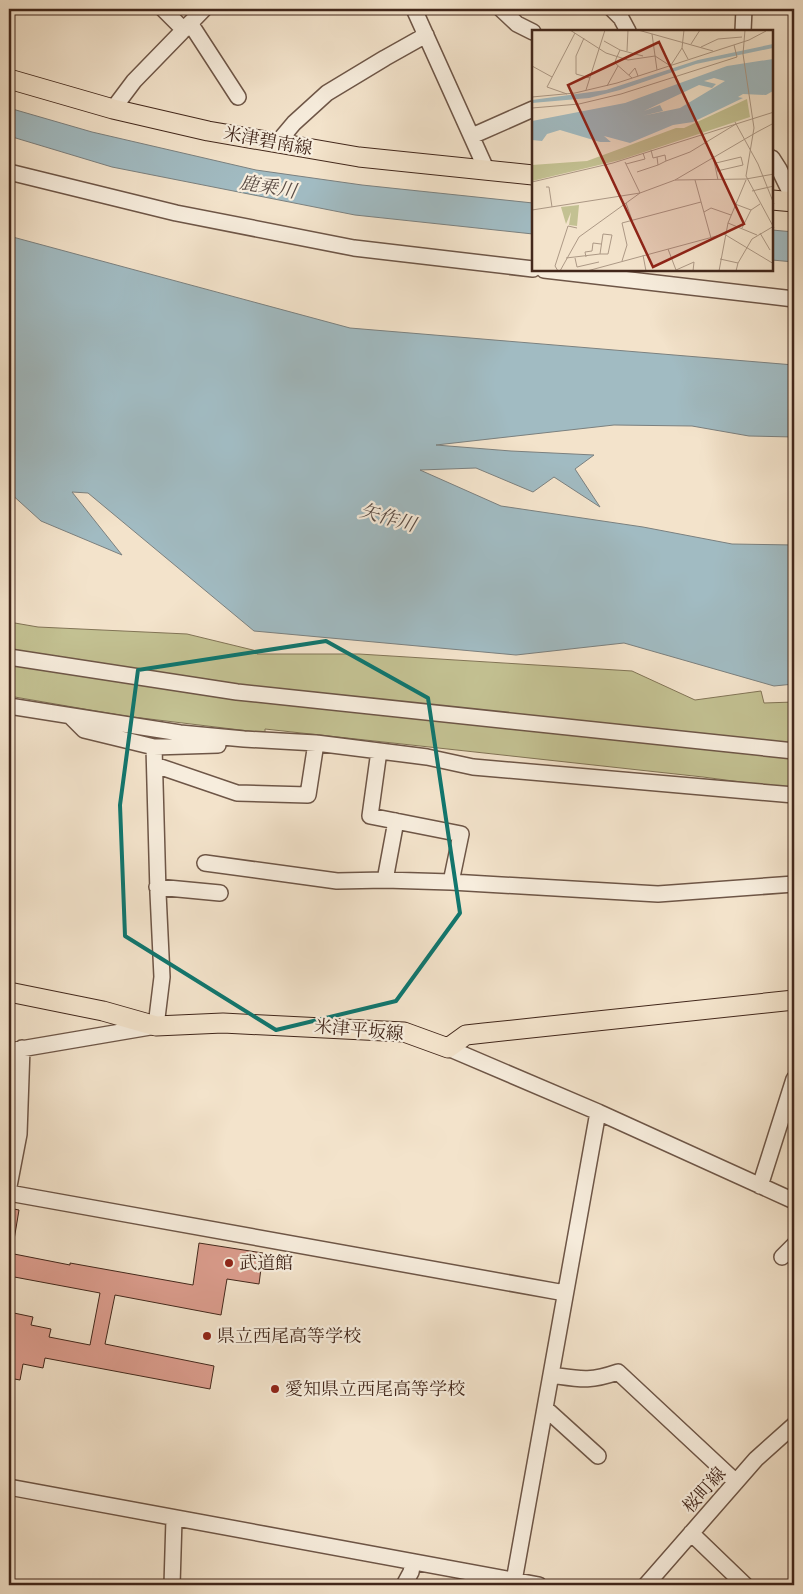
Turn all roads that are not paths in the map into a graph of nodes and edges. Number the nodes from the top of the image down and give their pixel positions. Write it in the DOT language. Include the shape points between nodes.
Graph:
graph roads {
  1 [pos="163,9"];
  2 [pos="204,9"];
  3 [pos="414,9"];
  4 [pos="501,9"];
  5 [pos="612,9"];
  6 [pos="744,9"];
  7 [pos="187,26"];
  8 [pos="627,30"];
  9 [pos="743,30"];
  10 [pos="532,31"];
  11 [pos="426,35"];
  12 [pos="9,79"];
  13 [pos="238,97"];
  14 [pos="113,109"];
  15 [pos="532,109"];
  16 [pos="472,136"];
  17 [pos="278,142"];
  18 [pos="773,160"];
  19 [pos="487,171"];
  20 [pos="9,172"];
  21 [pos="532,176"];
  22 [pos="773,200"];
  23 [pos="794,201"];
  24 [pos="532,269"];
  25 [pos="553,271"];
  26 [pos="794,299"];
  27 [pos="9,656"];
  28 [pos="9,706"];
  29 [pos="71,716"];
  30 [pos="244,740"];
  31 [pos="316,743"];
  32 [pos="154,747"];
  33 [pos="379,751"];
  34 [pos="794,751"];
  35 [pos="154,765"];
  36 [pos="794,795"];
  37 [pos="396,821"];
  38 [pos="205,863"];
  39 [pos="385,880"];
  40 [pos="451,882"];
  41 [pos="794,884"];
  42 [pos="158,887"];
  43 [pos="220,892"];
  44 [pos="9,992"];
  45 [pos="794,1000"];
  46 [pos="156,1026"];
  47 [pos="448,1048"];
  48 [pos="15,1050"];
  49 [pos="794,1079"];
  50 [pos="598,1112"];
  51 [pos="787,1124"];
  52 [pos="9,1186"];
  53 [pos="760,1186"];
  54 [pos="9,1193"];
  55 [pos="794,1201"];
  56 [pos="794,1245"];
  57 [pos="782,1257"];
  58 [pos="566,1293"];
  59 [pos="551,1375"];
  60 [pos="545,1408"];
  61 [pos="794,1425"];
  62 [pos="598,1456"];
  63 [pos="736,1482"];
  64 [pos="9,1487"];
  65 [pos="174,1519"];
  66 [pos="691,1533"];
  67 [pos="413,1562"];
  68 [pos="514,1581"];
  69 [pos="172,1585"];
  70 [pos="404,1585"];
  71 [pos="539,1585"];
  72 [pos="646,1585"];
  73 [pos="745,1585"];
  1 -- 7 [label="street"];
  2 -- 7 [label="street"];
  3 -- 11 [label="street"];
  4 -- 10 [label="street"];
  5 -- 8 [label="street"];
  6 -- 9 [label="street"];
  7 -- 13 [label="street"];
  7 -- 14 [label="street" via="134,81"];
  11 -- 16 [label="street"];
  11 -- 17 [label="street" via="327,93"];
  12 -- 14 [label="main road, 米津碧南線"];
  14 -- 17 [label="main road, 米津碧南線"];
  15 -- 16 [label="street"];
  16 -- 19 [label="street"];
  17 -- 19 [label="main road, 米津碧南線" via="359,157"];
  18 -- 23 [label="street"];
  19 -- 21 [label="main road, 米津碧南線"];
  20 -- 24 [label="street" via="176,212 354,248"];
  22 -- 23 [label="main road"];
  25 -- 26 [label="street"];
  27 -- 34 [label="street" via="237,692"];
  28 -- 29 [label="street"];
  29 -- 30 [label="street"];
  29 -- 32 [label="street" via="84,730"];
  30 -- 31 [label="street"];
  30 -- 32 [label="street" via="224,745"];
  31 -- 33 [label="street"];
  31 -- 35 [label="street" via="308,795 237,793"];
  32 -- 35 [label="street"];
  33 -- 36 [label="street" via="473,767"];
  33 -- 37 [label="street" via="370,816"];
  35 -- 42 [label="street"];
  37 -- 39 [label="street"];
  37 -- 40 [label="street" via="461,834"];
  38 -- 39 [label="street" via="337,881"];
  39 -- 40 [label="street"];
  40 -- 41 [label="street" via="658,894"];
  42 -- 43 [label="street"];
  42 -- 46 [label="street" via="162,977"];
  44 -- 46 [label="main road, 米津平坂線" via="103,1011"];
  45 -- 47 [label="main road" via="466,1035"];
  46 -- 47 [label="main road, 米津平坂線" via="223,1023 395,1031"];
  46 -- 48 [label="street"];
  47 -- 50 [label="street"];
  48 -- 52 [label="street" via="19,1134"];
  49 -- 51 [label="street"];
  50 -- 53 [label="street"];
  50 -- 58 [label="street"];
  51 -- 53 [label="street"];
  53 -- 55 [label="street"];
  54 -- 58 [label="street"];
  56 -- 57 [label="street"];
  58 -- 59 [label="street"];
  59 -- 60 [label="street"];
  59 -- 63 [label="street" via="586,1380 618,1372"];
  60 -- 62 [label="street"];
  60 -- 68 [label="street"];
  61 -- 63 [label="street, 桜町線"];
  63 -- 66 [label="street, 桜町線"];
  64 -- 65 [label="street"];
  65 -- 67 [label="street"];
  65 -- 69 [label="street"];
  66 -- 72 [label="street, 桜町線"];
  66 -- 73 [label="street"];
  67 -- 68 [label="street"];
  67 -- 70 [label="street"];
  68 -- 71 [label="street"];
}
